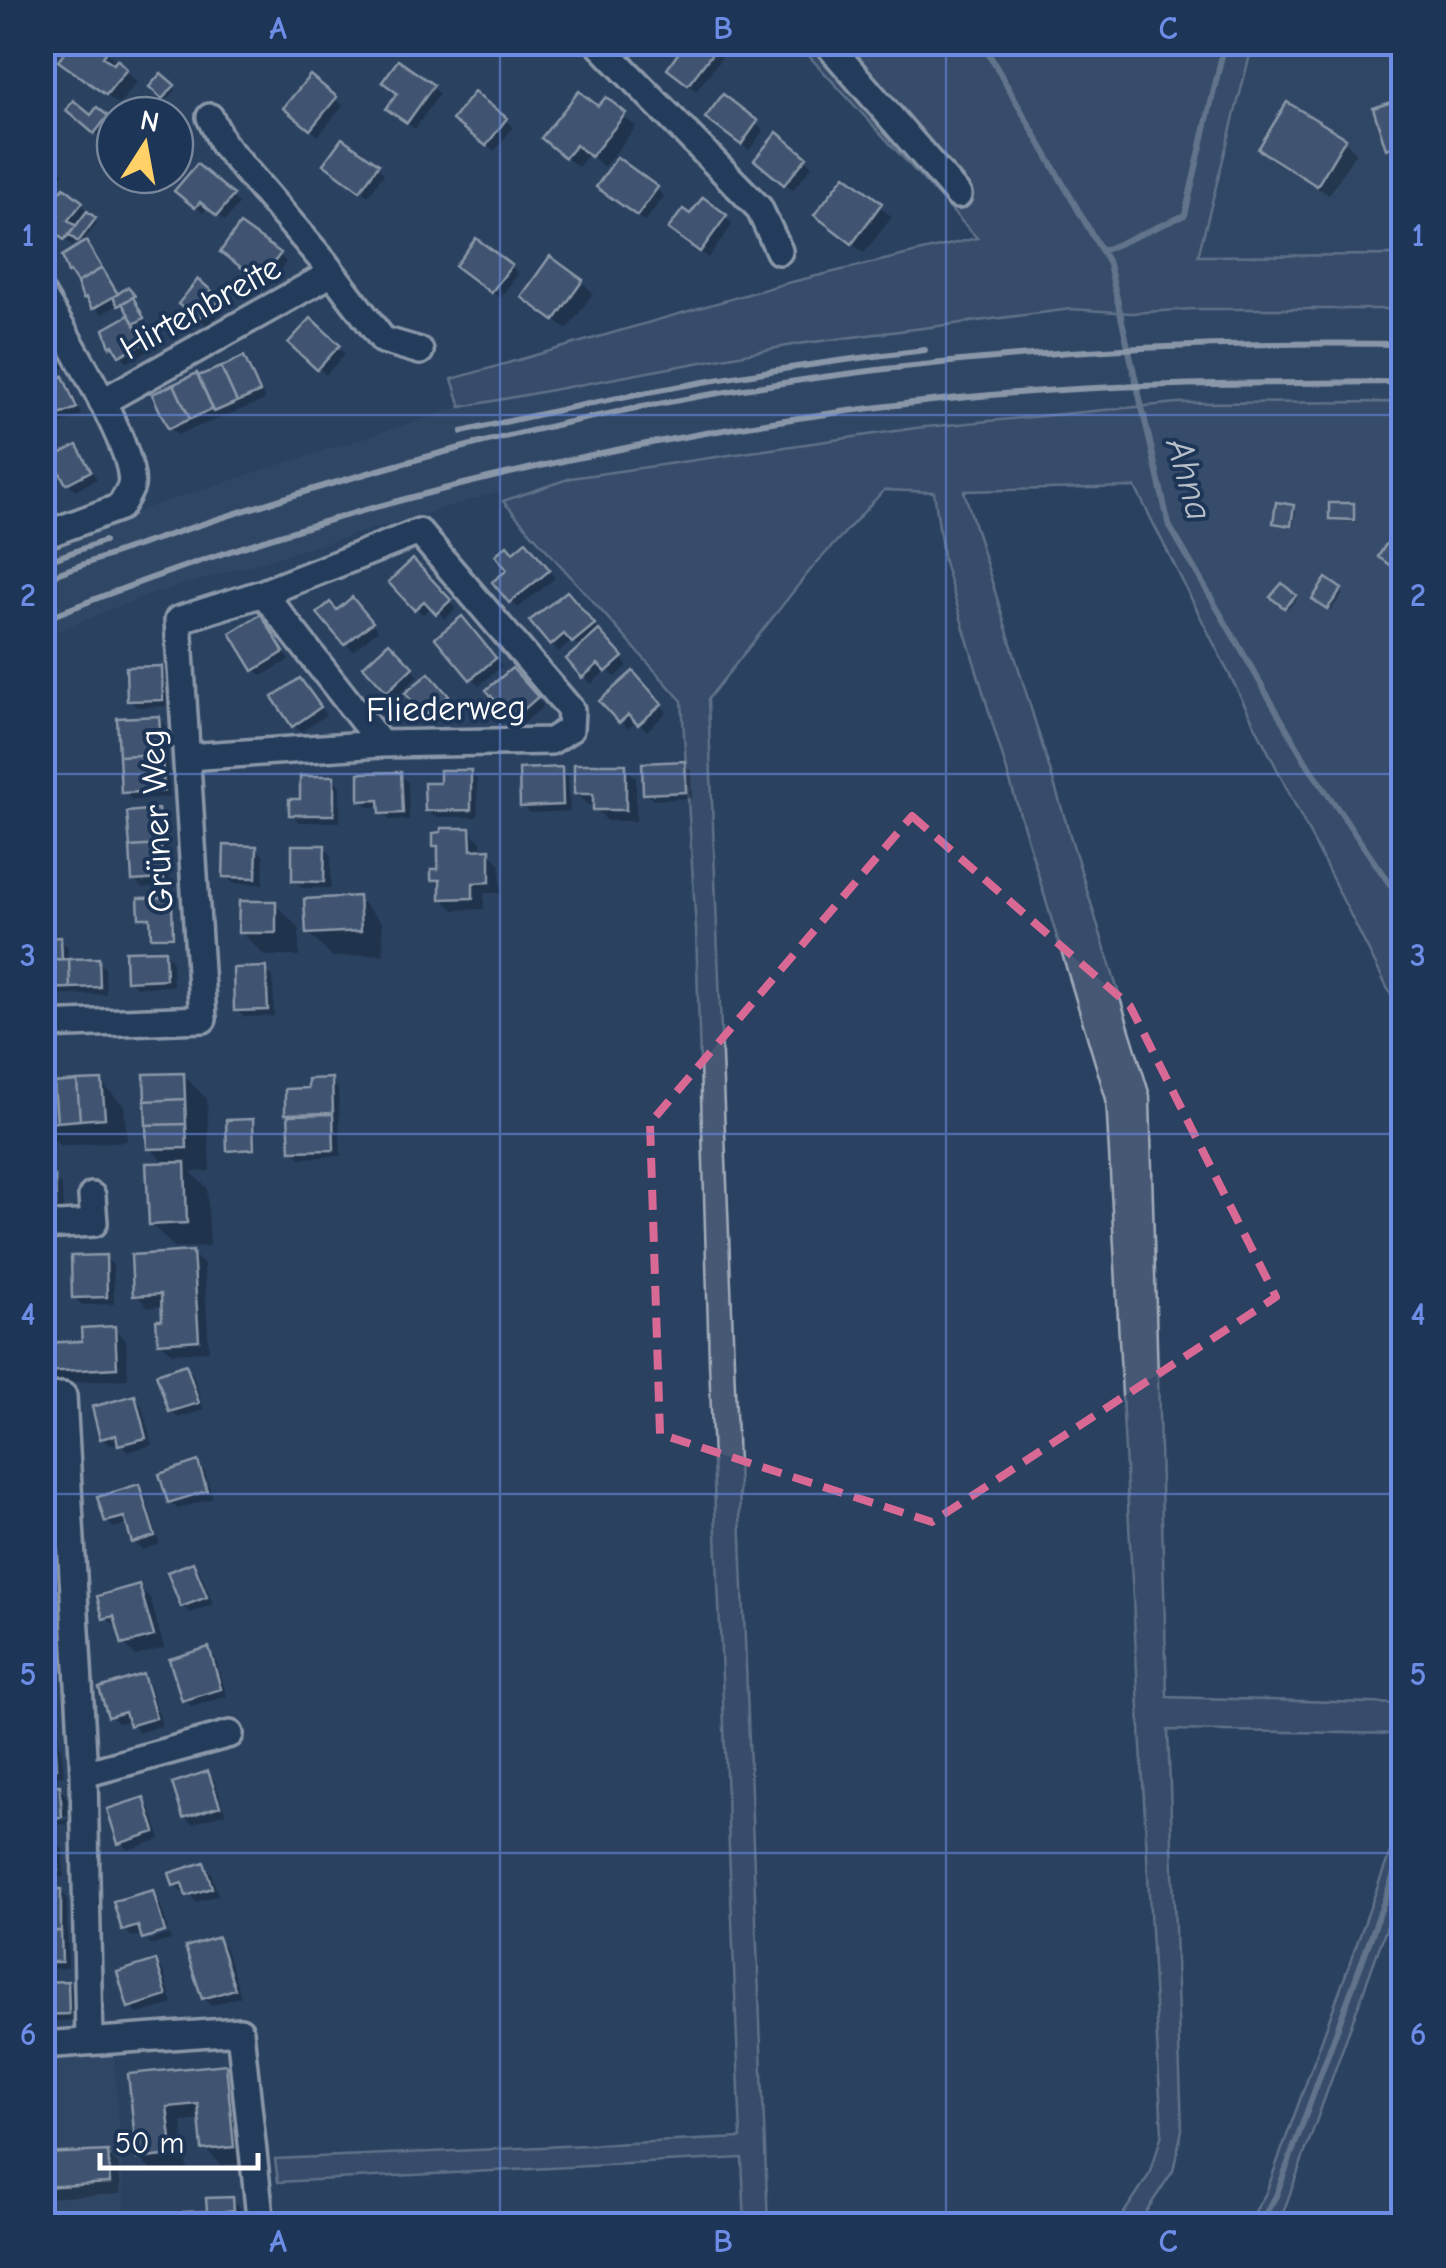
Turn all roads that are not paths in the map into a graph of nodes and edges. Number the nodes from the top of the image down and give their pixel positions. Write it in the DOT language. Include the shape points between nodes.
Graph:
graph roads {
  1 [pos="597,42"];
  2 [pos="826,42"];
  3 [pos="210,117"];
  4 [pos="958,196"];
  5 [pos="779,252"];
  6 [pos="332,273"];
  7 [pos="42,295"];
  8 [pos="420,351"];
  9 [pos="102,402"];
  10 [pos="42,536"];
  11 [pos="263,593"];
  12 [pos="381,744"];
  13 [pos="188,758"];
  14 [pos="42,1025"];
  15 [pos="92,1196"];
  16 [pos="42,1226"];
  17 [pos="42,1398"];
  18 [pos="230,1734"];
  19 [pos="84,1774"];
  20 [pos="89,2040"];
  21 [pos="42,2045"];
  22 [pos="262,2226"];
  1 -- 5 [label="street" via="759,208"];
  2 -- 4 [label="street"];
  3 -- 6 [label="street, Hirtenbreite" via="223,144"];
  6 -- 8 [label="street, Hirtenbreite" via="382,340"];
  6 -- 9 [label="street, Hirtenbreite"];
  7 -- 9 [label="street"];
  9 -- 10 [label="street" via="129,463 131,485 120,507"];
  11 -- 12 [label="street"];
  11 -- 12 [label="street, Fliederweg" via="419,532 571,710 570,730 550,740"];
  11 -- 13 [label="street, Grüner Weg" via="178,620"];
  12 -- 13 [label="street, Fliederweg"];
  13 -- 14 [label="street, Grüner Weg" via="203,1019"];
  15 -- 16 [label="street" via="94,1223"];
  17 -- 19 [label="street" via="63,1396"];
  18 -- 19 [label="street"];
  19 -- 20 [label="street"];
  20 -- 21 [label="street"];
  20 -- 22 [label="street" via="240,2031"];
}
